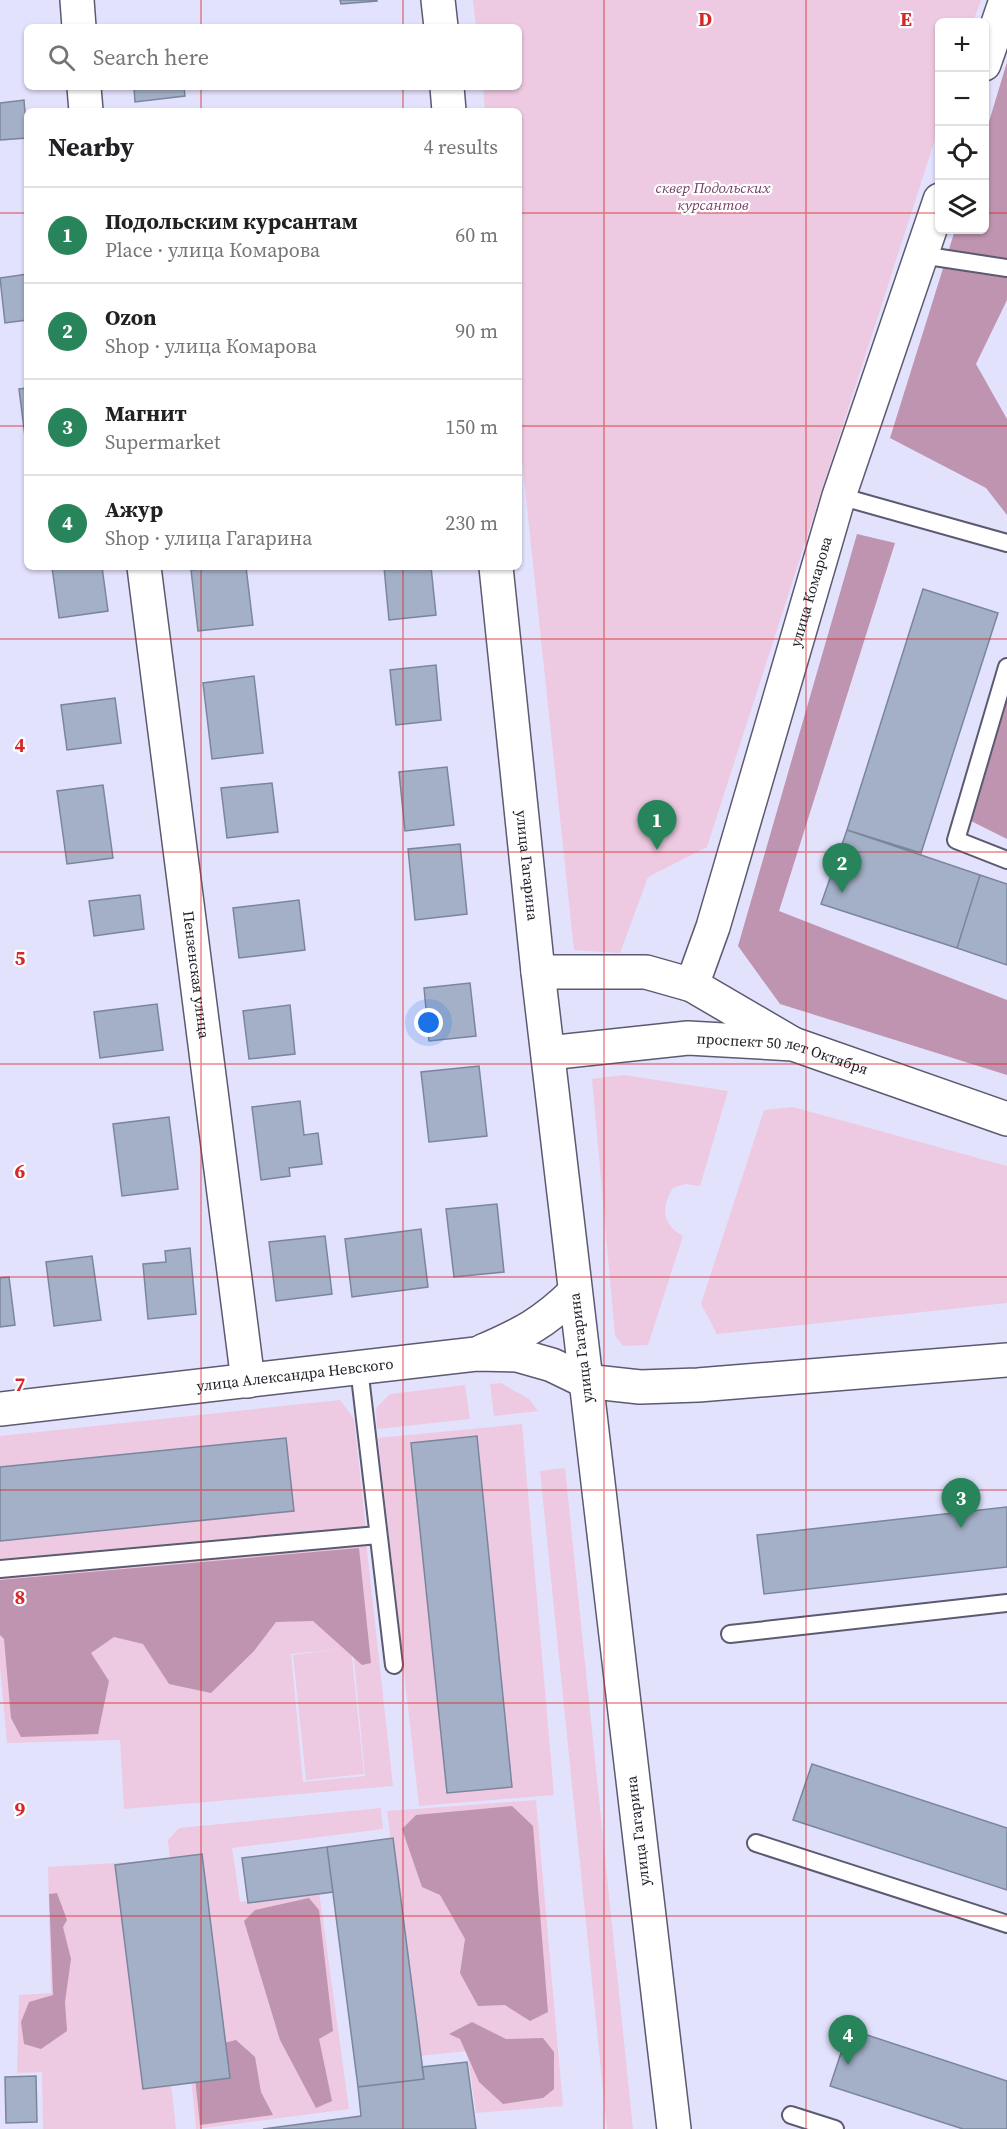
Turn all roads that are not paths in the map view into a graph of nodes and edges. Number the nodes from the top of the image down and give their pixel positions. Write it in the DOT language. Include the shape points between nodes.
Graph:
graph roads {
  1 [pos="77,0"];
  2 [pos="438,0"];
  3 [pos="1006,0"];
  4 [pos="79,24"];
  5 [pos="441,24"];
  6 [pos="989,49"];
  7 [pos="84,90"];
  8 [pos="447,90"];
  9 [pos="86,108"];
  10 [pos="449,108"];
  11 [pos="935,212"];
  12 [pos="921,255"];
  13 [pos="1007,268"];
  14 [pos="839,496"];
  15 [pos="1007,543"];
  16 [pos="144,570"];
  17 [pos="496,570"];
  18 [pos="1007,667"];
  19 [pos="1007,860"];
  20 [pos="538,972"];
  21 [pos="692,985"];
  22 [pos="793,1044"];
  23 [pos="548,1053"];
  24 [pos="1007,1119"];
  25 [pos="574,1292"];
  26 [pos="476,1354"];
  27 [pos="1007,1360"];
  28 [pos="359,1368"];
  29 [pos="248,1381"];
  30 [pos="585,1381"];
  31 [pos="0,1409"];
  32 [pos="378,1535"];
  33 [pos="0,1569"];
  34 [pos="1007,1603"];
  35 [pos="730,1634"];
  36 [pos="394,1665"];
  37 [pos="756,1843"];
  38 [pos="1007,1924"];
  39 [pos="791,2115"];
  40 [pos="674,2129"];
  41 [pos="835,2129"];
  1 -- 4 [label="main road"];
  2 -- 5 [label="main road"];
  3 -- 6 [label="main road"];
  7 -- 9 [label="main road"];
  8 -- 10 [label="main road"];
  11 -- 12 [label="main road, улица Комарова"];
  12 -- 13 [label="lane"];
  12 -- 14 [label="main road, улица Комарова"];
  14 -- 15 [label="lane"];
  14 -- 21 [label="main road, улица Комарова" via="713,927"];
  16 -- 29 [label="main road, Пензенская улица"];
  17 -- 20 [label="main road, улица Гагарина"];
  18 -- 19 [label="lane" via="956,840"];
  20 -- 21 [label="main road" via="646,972"];
  20 -- 23 [label="main road, улица Гагарина"];
  21 -- 22 [label="main road"];
  22 -- 23 [label="main road, проспект 50 лет Октября" via="688,1038"];
  22 -- 24 [label="main road, проспект 50 лет Октября"];
  23 -- 25 [label="main road, улица Гагарина"];
  25 -- 26 [label="main road" via="549,1318"];
  25 -- 30 [label="main road, улица Гагарина"];
  26 -- 28 [label="main road, улица Александра Невского"];
  26 -- 30 [label="main road, улица Александра Невского" via="517,1355 552,1365"];
  27 -- 30 [label="main road" via="698,1385 640,1387"];
  28 -- 29 [label="main road, улица Александра Невского"];
  28 -- 32 [label="lane"];
  29 -- 31 [label="main road, улица Александра Невского"];
  30 -- 40 [label="main road, улица Гагарина"];
  32 -- 33 [label="lane"];
  32 -- 36 [label="lane"];
  34 -- 35 [label="lane"];
  37 -- 38 [label="lane"];
  39 -- 41 [label="lane"];
}
